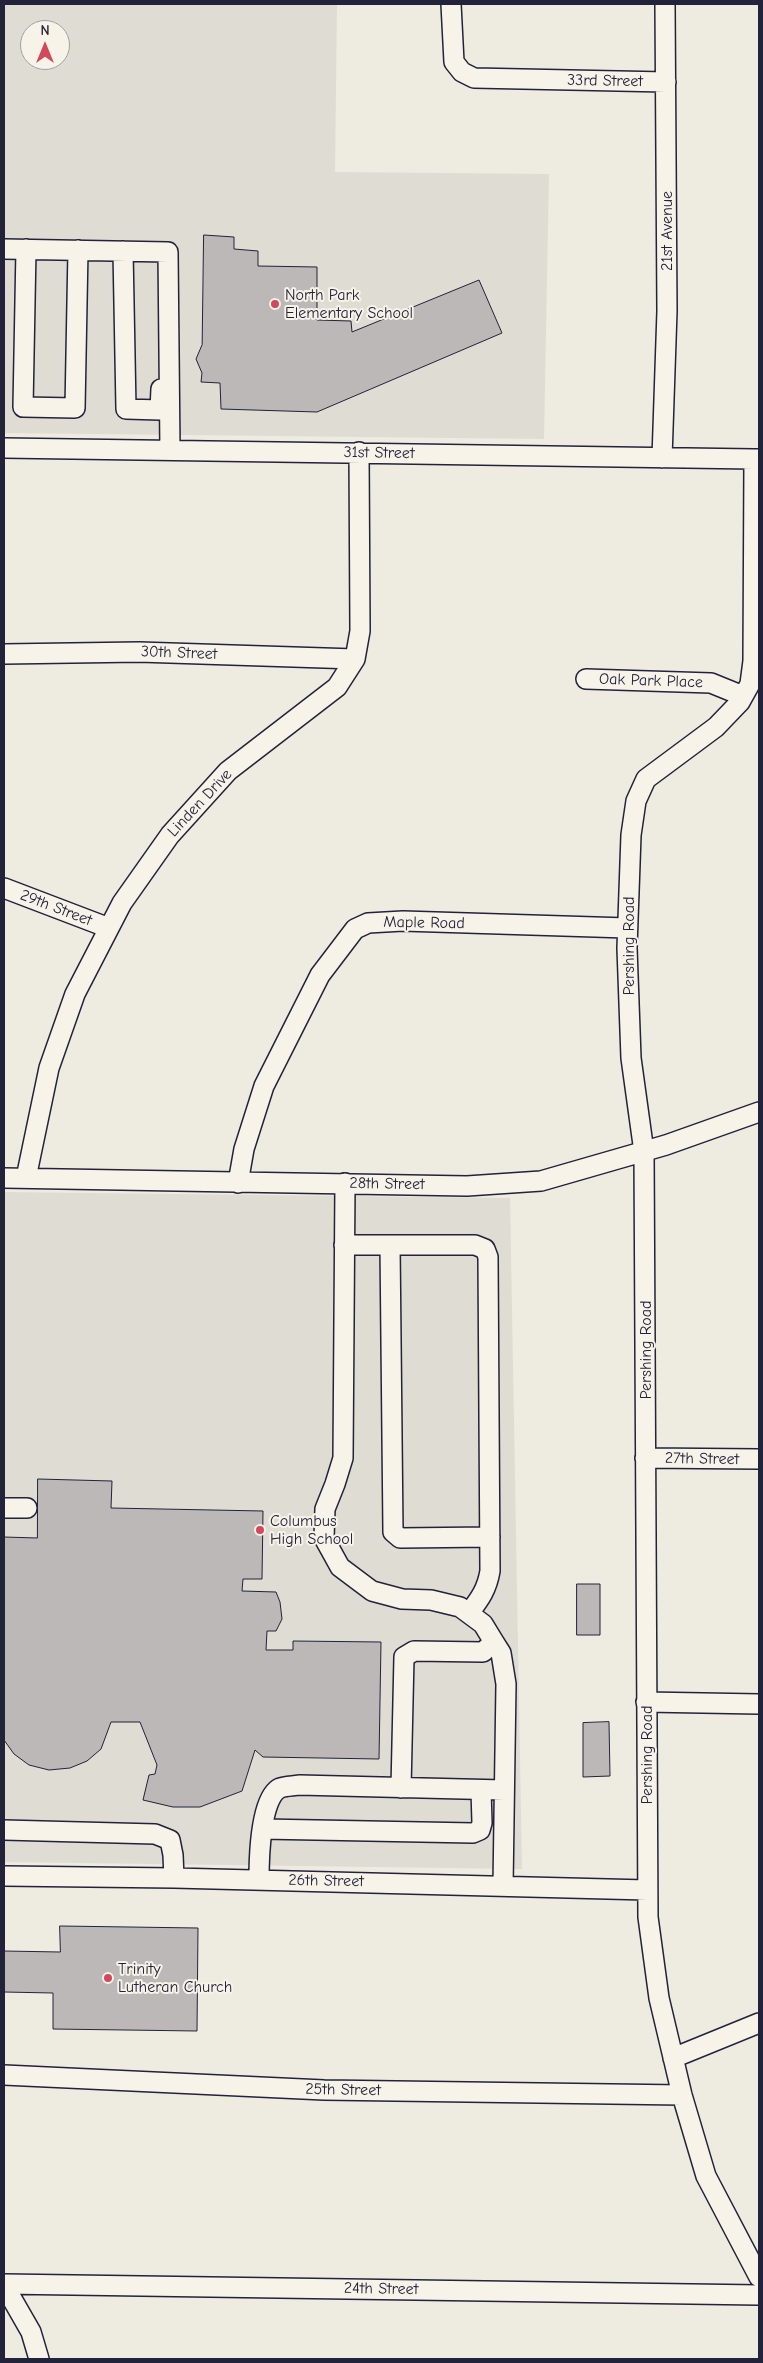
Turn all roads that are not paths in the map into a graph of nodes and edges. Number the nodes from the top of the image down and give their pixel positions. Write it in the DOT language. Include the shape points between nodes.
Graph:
graph roads {
  1 [pos="451,4"];
  2 [pos="665,4"];
  3 [pos="666,82"];
  4 [pos="4,249"];
  5 [pos="26,249"];
  6 [pos="78,250"];
  7 [pos="123,251"];
  8 [pos="168,268"];
  9 [pos="4,448"];
  10 [pos="170,450"];
  11 [pos="359,452"];
  12 [pos="662,458"];
  13 [pos="756,459"];
  14 [pos="4,654"];
  15 [pos="355,659"];
  16 [pos="586,679"];
  17 [pos="743,696"];
  18 [pos="4,888"];
  19 [pos="109,928"];
  20 [pos="627,928"];
  21 [pos="759,1112"];
  22 [pos="644,1152"];
  23 [pos="4,1178"];
  24 [pos="26,1178"];
  25 [pos="238,1183"];
  26 [pos="345,1183"];
  27 [pos="390,1244"];
  28 [pos="344,1245"];
  29 [pos="645,1458"];
  30 [pos="759,1460"];
  31 [pos="4,1508"];
  32 [pos="27,1508"];
  33 [pos="490,1537"];
  34 [pos="469,1613"];
  35 [pos="494,1642"];
  36 [pos="646,1702"];
  37 [pos="759,1704"];
  38 [pos="402,1788"];
  39 [pos="481,1790"];
  40 [pos="504,1790"];
  41 [pos="263,1829"];
  42 [pos="4,1830"];
  43 [pos="4,1876"];
  44 [pos="174,1878"];
  45 [pos="258,1880"];
  46 [pos="503,1886"];
  47 [pos="648,1890"];
  48 [pos="759,2023"];
  49 [pos="673,2058"];
  50 [pos="4,2075"];
  51 [pos="682,2095"];
  52 [pos="759,2277"];
  53 [pos="4,2284"];
  54 [pos="759,2295"];
  55 [pos="39,2359"];
  1 -- 3 [label="street, 33rd Street" via="454,62 462,72 474,78"];
  2 -- 3 [label="street, 21st Avenue"];
  3 -- 12 [label="street, 21st Avenue" via="667,310"];
  4 -- 5 [label="street"];
  5 -- 6 [label="street"];
  5 -- 6 [label="street" via="24,406 58,408 75,408"];
  6 -- 7 [label="street"];
  7 -- 8 [label="street" via="168,252"];
  7 -- 8 [label="street" via="126,409 160,410 163,268"];
  8 -- 10 [label="street"];
  9 -- 10 [label="street, 31st Street"];
  10 -- 11 [label="street, 31st Street"];
  11 -- 12 [label="street, 31st Street"];
  11 -- 15 [label="street, Linden Drive" via="360,630"];
  12 -- 13 [label="street, 31st Street"];
  13 -- 17 [label="street, Pershing Road" via="753,661 750,684"];
  14 -- 15 [label="street, 30th Street" via="139,652"];
  15 -- 19 [label="street, Linden Drive" via="338,687 228,771 170,834 122,903"];
  16 -- 17 [label="street, Oak Park Place" via="711,683"];
  17 -- 20 [label="street, Pershing Road" via="716,727 646,779 636,801 630,835"];
  18 -- 19 [label="street, 29th Street"];
  19 -- 24 [label="street, Linden Drive" via="74,994 49,1068"];
  20 -- 22 [label="street, Pershing Road" via="631,1058"];
  20 -- 25 [label="street, Maple Road" via="403,921 368,923 355,929 320,975 264,1086 244,1149"];
  21 -- 22 [label="street, 28th Street"];
  22 -- 26 [label="street, 28th Street" via="541,1181 467,1186"];
  22 -- 29 [label="street, Pershing Road"];
  23 -- 24 [label="street, 28th Street"];
  24 -- 25 [label="street, 28th Street"];
  25 -- 26 [label="street, 28th Street"];
  26 -- 28 [label="street"];
  27 -- 28 [label="street"];
  27 -- 33 [label="street" via="475,1245 485,1249 488,1257"];
  27 -- 33 [label="street" via="392,1532 400,1538"];
  28 -- 34 [label="street" via="343,1458 325,1509 324,1538 340,1567 372,1591 402,1599 431,1600 460,1607"];
  29 -- 30 [label="street, 27th Street"];
  29 -- 36 [label="street, Pershing Road"];
  31 -- 32 [label="street"];
  33 -- 34 [label="street" via="488,1586"];
  34 -- 35 [label="street" via="483,1624"];
  35 -- 38 [label="street" via="482,1652 414,1651 404,1657"];
  35 -- 40 [label="street" via="500,1653 506,1684"];
  36 -- 37 [label="street"];
  36 -- 47 [label="street, Pershing Road"];
  38 -- 39 [label="street"];
  38 -- 41 [label="street" via="299,1785 280,1788 271,1797"];
  39 -- 40 [label="street"];
  39 -- 41 [label="street" via="482,1823 480,1830 473,1833"];
  40 -- 46 [label="street"];
  41 -- 45 [label="street" via="259,1844"];
  42 -- 44 [label="street" via="155,1834 170,1840"];
  43 -- 44 [label="street, 26th Street"];
  44 -- 45 [label="street, 26th Street"];
  45 -- 46 [label="street, 26th Street"];
  46 -- 47 [label="street, 26th Street"];
  47 -- 49 [label="street, Pershing Road" via="648,1917 659,1998"];
  48 -- 49 [label="street"];
  49 -- 51 [label="street, Pershing Road"];
  50 -- 51 [label="street, 25th Street" via="324,2090"];
  51 -- 52 [label="street, Pershing Road" via="706,2176"];
  53 -- 54 [label="street, 24th Street"];
  53 -- 55 [label="street" via="31,2332"];
}
